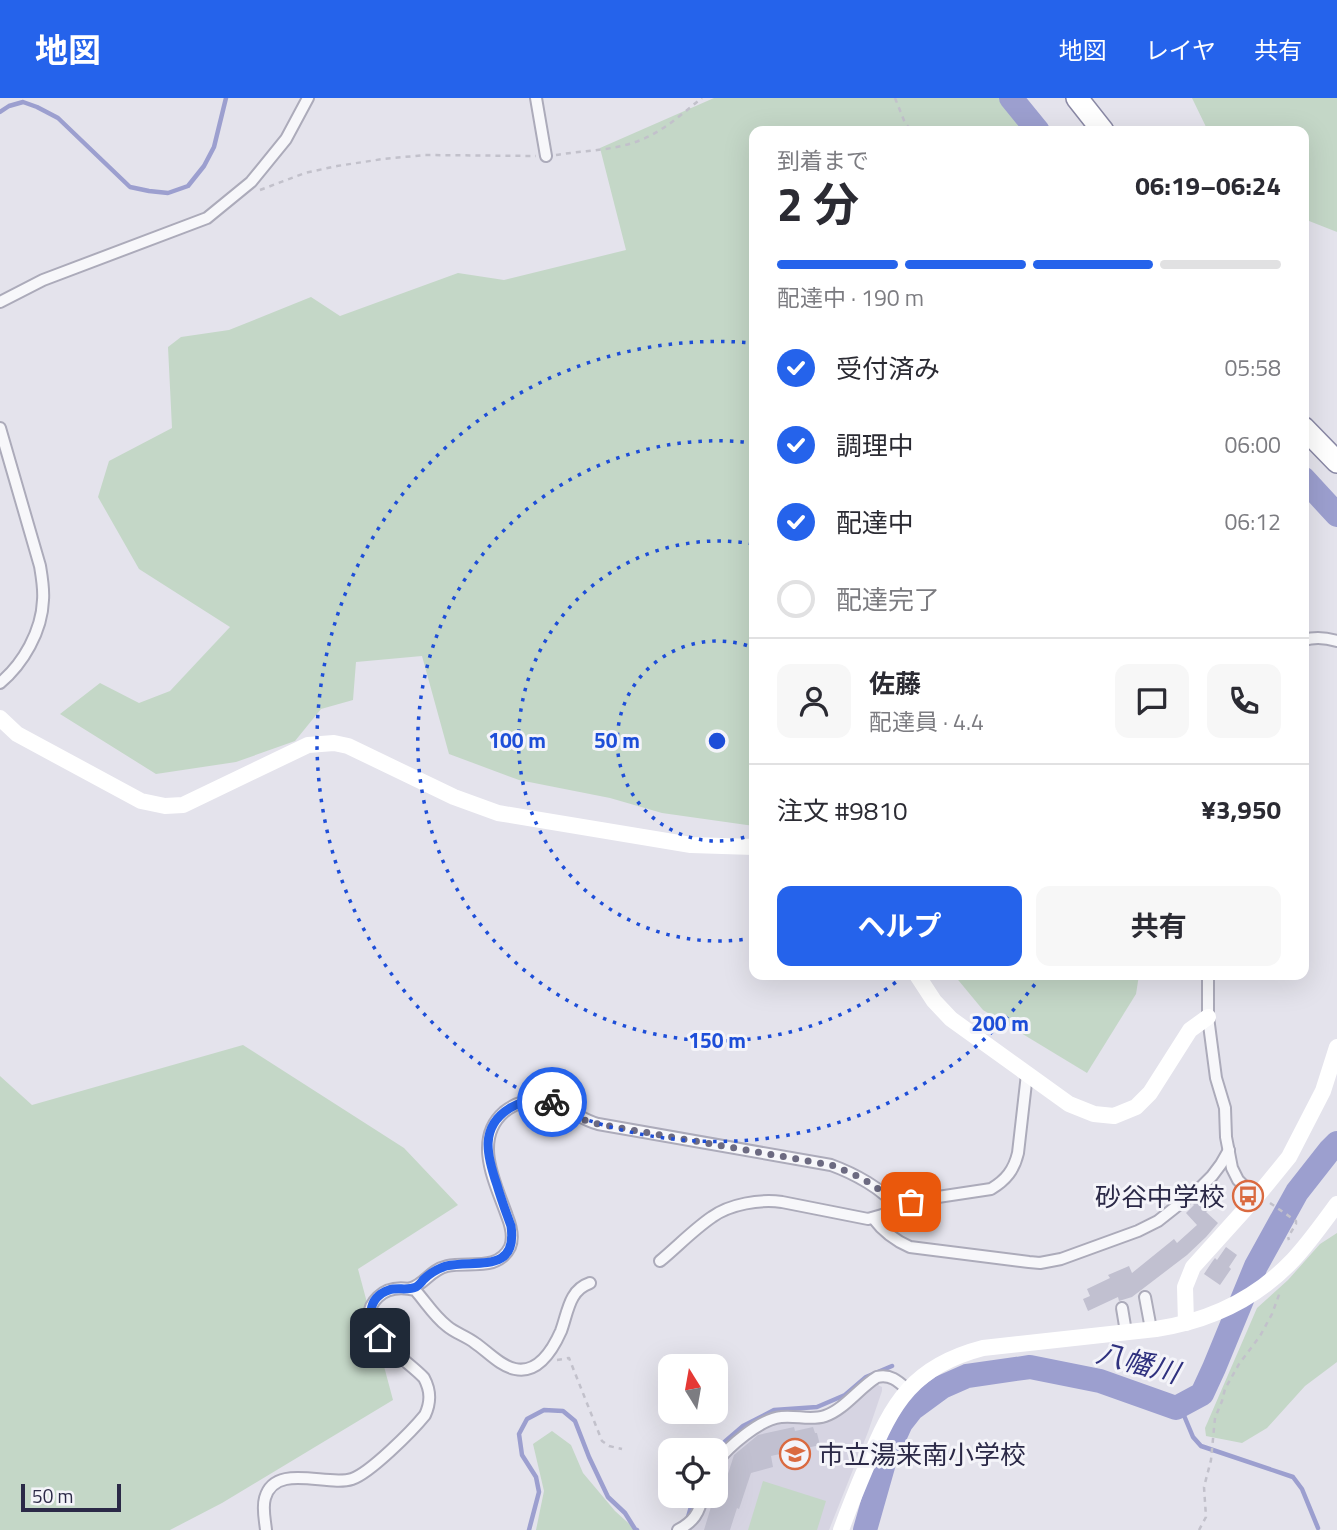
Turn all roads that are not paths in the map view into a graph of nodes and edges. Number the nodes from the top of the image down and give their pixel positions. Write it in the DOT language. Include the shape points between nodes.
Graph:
graph roads {
  1 [pos="308,98"];
  2 [pos="536,98"];
  3 [pos="1077,98"];
  4 [pos="1099,126"];
  5 [pos="546,156"];
  6 [pos="0,302"];
  7 [pos="0,428"];
  8 [pos="1309,434"];
  9 [pos="1337,462"];
  10 [pos="1309,639"];
  11 [pos="1337,641"];
  12 [pos="0,683"];
  13 [pos="0,718"];
  14 [pos="749,847"];
  15 [pos="920,980"];
  16 [pos="1208,980"];
  17 [pos="1208,1017"];
  18 [pos="1337,1047"];
  19 [pos="1027,1074"];
  20 [pos="1229,1150"];
  21 [pos="1260,1199"];
  22 [pos="1337,1204"];
  23 [pos="897,1208"];
  24 [pos="873,1218"];
  25 [pos="660,1261"];
  26 [pos="590,1283"];
  27 [pos="411,1288"];
  28 [pos="1145,1297"];
  29 [pos="1122,1308"];
  30 [pos="1186,1323"];
  31 [pos="1151,1329"];
  32 [pos="1126,1332"];
  33 [pos="908,1390"];
  34 [pos="728,1450"];
  35 [pos="700,1508"];
  36 [pos="267,1530"];
  37 [pos="678,1530"];
  38 [pos="841,1530"];
  1 -- 6 [label="street" via="286,139 251,181 207,218 43,280"];
  2 -- 5 [label="street"];
  3 -- 4 [label="highway"];
  7 -- 12 [label="street" via="40,566 43,604 29,649"];
  8 -- 9 [label="highway"];
  10 -- 11 [label="street"];
  13 -- 14 [label="street" via="17,734 141,801 165,806 183,805 308,745 334,743 498,813 691,845"];
  15 -- 19 [label="street" via="951,1019"];
  16 -- 17 [label="street"];
  17 -- 19 [label="street" via="1190,1030 1150,1093 1136,1107 1114,1116 1069,1104"];
  17 -- 20 [label="street"];
  18 -- 21 [label="street" via="1323,1091 1289,1157"];
  19 -- 23 [label="street" via="1018,1153 1001,1183"];
  20 -- 21 [label="street" via="1237,1180"];
  20 -- 24 [label="street" via="1206,1181 1158,1221 1051,1262 910,1247"];
  21 -- 30 [label="street" via="1192,1267 1185,1287"];
  22 -- 30 [label="street" via="1279,1282"];
  23 -- 24 [label="street"];
  23 -- 27 [label="street" via="878,1189 831,1165 598,1124 553,1103 533,1100 506,1111 493,1126 487,1145 511,1226 510,1247 495,1262 447,1266"];
  24 -- 25 [label="street" via="768,1200 754,1202 713,1216"];
  26 -- 27 [label="street" via="576,1291 546,1357 526,1370 504,1364 444,1324"];
  27 -- 36 [label="street" via="381,1294 370,1311 370,1321 380,1338 424,1378 430,1396 425,1415 371,1468 353,1479 285,1478 276,1483 264,1499"];
  28 -- 31 [label="street"];
  29 -- 32 [label="street"];
  30 -- 31 [label="street"];
  31 -- 32 [label="street"];
  32 -- 33 [label="street" via="983,1348 939,1365"];
  33 -- 34 [label="street" via="890,1377 877,1377 824,1416 768,1420"];
  33 -- 38 [label="street" via="885,1422"];
  35 -- 37 [label="street" via="688,1525"];
}
